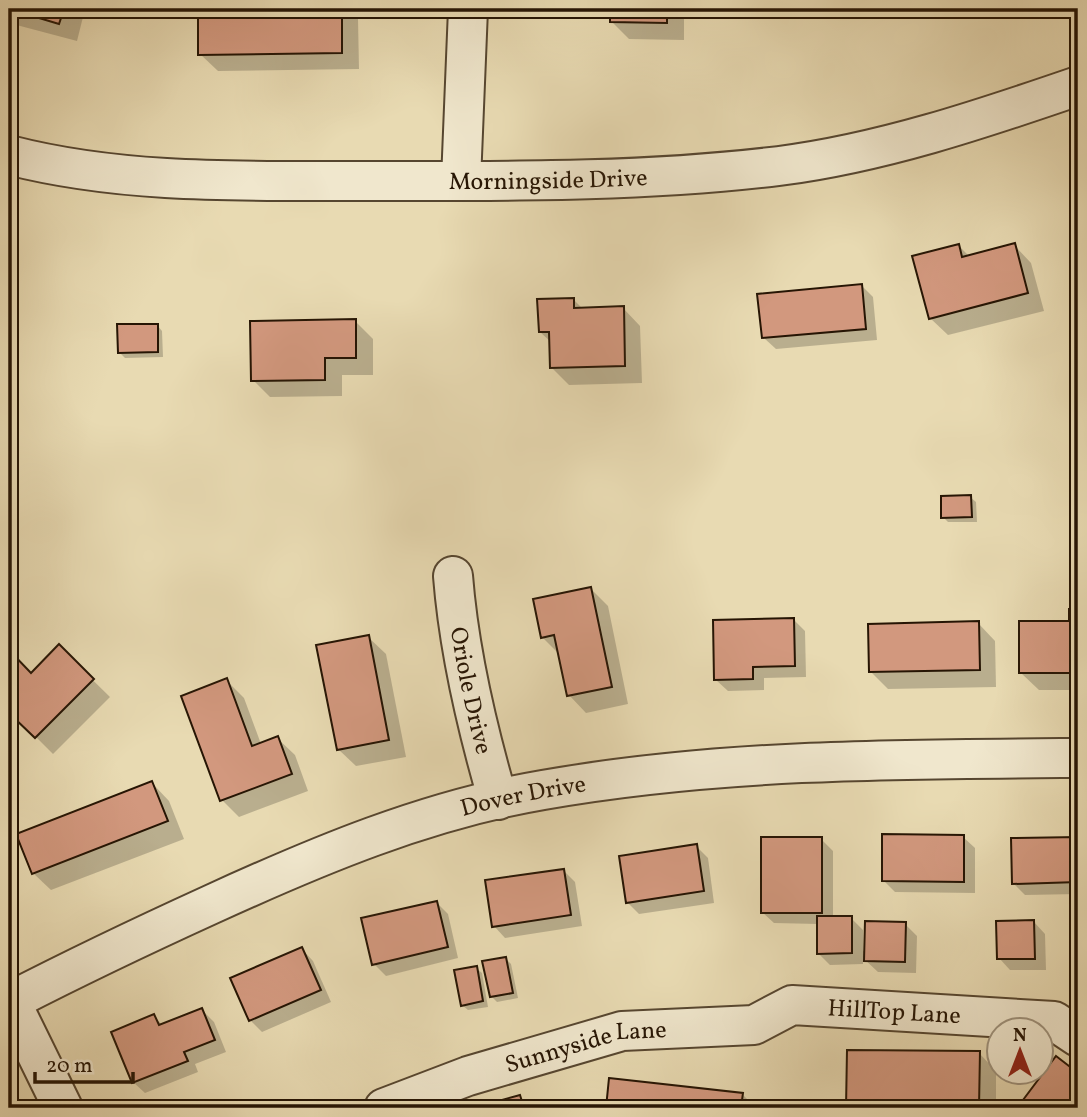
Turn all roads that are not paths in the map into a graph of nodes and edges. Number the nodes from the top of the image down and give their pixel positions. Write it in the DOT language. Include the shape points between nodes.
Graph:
graph roads {
  1 [pos="468,9"];
  2 [pos="1078,86"];
  3 [pos="9,155"];
  4 [pos="461,181"];
  5 [pos="453,576"];
  6 [pos="1078,758"];
  7 [pos="498,800"];
  8 [pos="9,1001"];
  9 [pos="792,1005"];
  10 [pos="1078,1037"];
  11 [pos="63,1108"];
  12 [pos="384,1108"];
  1 -- 4 [label="street"];
  2 -- 4 [label="street, Morningside Drive" via="902,141 780,166 632,177"];
  3 -- 4 [label="street, Morningside Drive" via="149,178"];
  5 -- 7 [label="street, Oriole Drive" via="481,742"];
  6 -- 7 [label="street, Dover Drive" via="779,762 542,790"];
  7 -- 8 [label="street, Dover Drive" via="323,853"];
  8 -- 11 [label="street"];
  9 -- 10 [label="street, HillTop Lane" via="1054,1021"];
  9 -- 12 [label="street, Sunnyside Lane" via="754,1025 622,1031 468,1076"];
}
